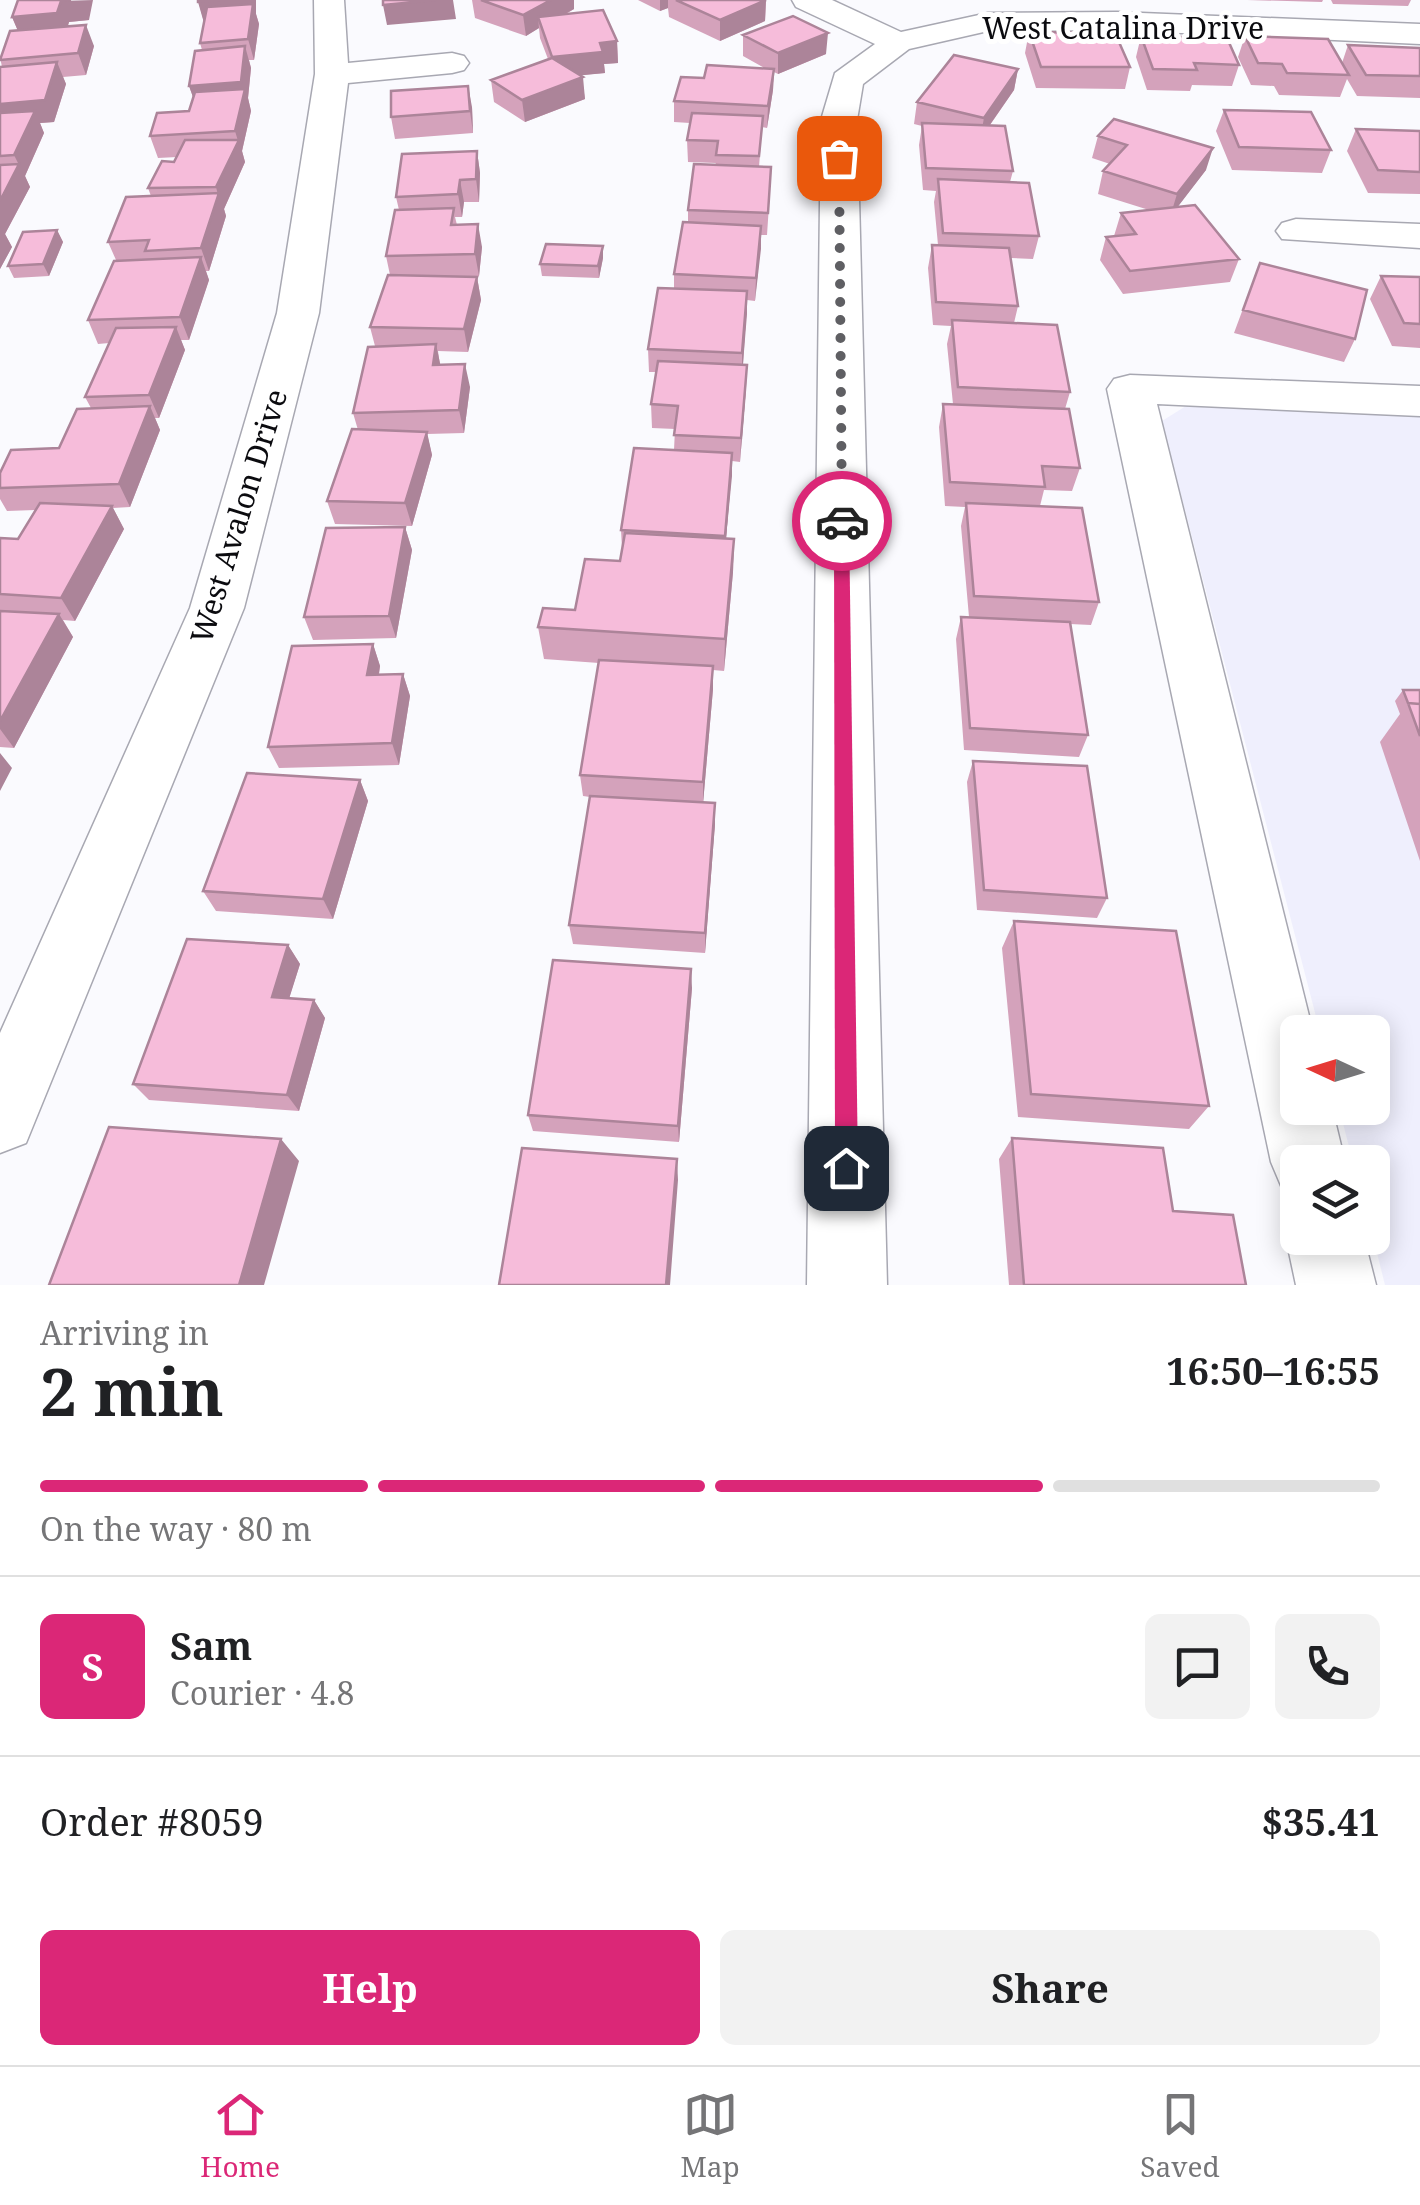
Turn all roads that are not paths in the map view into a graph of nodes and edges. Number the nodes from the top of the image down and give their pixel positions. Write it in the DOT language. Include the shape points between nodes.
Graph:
graph roads {
  1 [pos="329,0"];
  2 [pos="807,0"];
  3 [pos="1114,11"];
  4 [pos="1420,34"];
  5 [pos="898,42"];
  6 [pos="452,62"];
  7 [pos="332,74"];
  8 [pos="1296,231"];
  9 [pos="1420,236"];
  10 [pos="1420,401"];
  11 [pos="0,1117"];
  12 [pos="1304,1145"];
  13 [pos="1329,1255"];
  14 [pos="848,1285"];
  15 [pos="1336,1285"];
  1 -- 7 [label="street, West Avalon Drive"];
  2 -- 5 [label="street"];
  3 -- 4 [label="street, West Catalina Drive"];
  3 -- 5 [label="street, West Catalina Drive" via="988,22"];
  5 -- 14 [label="street, West Catalina Drive" via="847,80 839,120"];
  6 -- 7 [label="street"];
  7 -- 11 [label="street, West Avalon Drive" via="298,313 216,608"];
  8 -- 9 [label="street"];
  10 -- 12 [label="street" via="1130,389"];
  13 -- 15 [label="street"];
}
